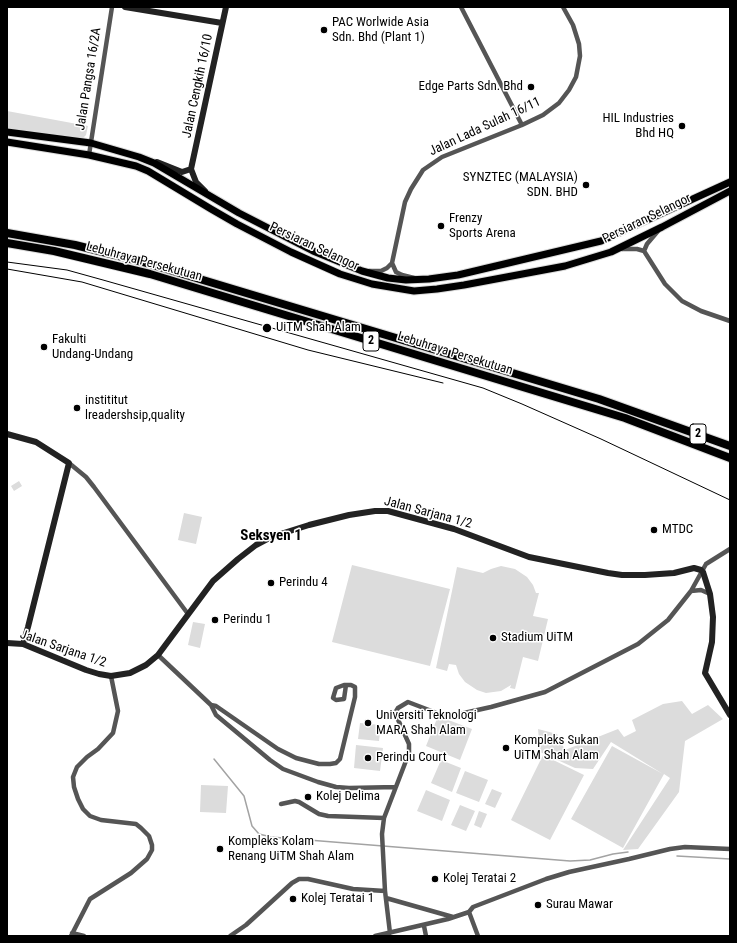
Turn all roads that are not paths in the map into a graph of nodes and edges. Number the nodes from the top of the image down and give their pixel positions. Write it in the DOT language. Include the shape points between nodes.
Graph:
graph roads {
  1 [pos="112,7"];
  2 [pos="125,7"];
  3 [pos="226,7"];
  4 [pos="461,7"];
  5 [pos="563,7"];
  6 [pos="222,23"];
  7 [pos="522,125"];
  8 [pos="7,132"];
  9 [pos="7,142"];
  10 [pos="90,143"];
  11 [pos="89,154"];
  12 [pos="139,157"];
  13 [pos="191,170"];
  14 [pos="730,182"];
  15 [pos="730,190"];
  16 [pos="220,203"];
  17 [pos="662,227"];
  18 [pos="7,233"];
  19 [pos="7,243"];
  20 [pos="619,249"];
  21 [pos="644,251"];
  22 [pos="392,263"];
  23 [pos="362,271"];
  24 [pos="429,279"];
  25 [pos="730,321"];
  26 [pos="7,434"];
  27 [pos="730,446"];
  28 [pos="730,459"];
  29 [pos="69,463"];
  30 [pos="730,549"];
  31 [pos="701,570"];
  32 [pos="691,591"];
  33 [pos="710,594"];
  34 [pos="188,614"];
  35 [pos="7,642"];
  36 [pos="23,644"];
  37 [pos="158,655"];
  38 [pos="110,676"];
  39 [pos="346,685"];
  40 [pos="211,705"];
  41 [pos="730,715"];
  42 [pos="396,787"];
  43 [pos="281,804"];
  44 [pos="384,818"];
  45 [pos="730,849"];
  46 [pos="385,891"];
  47 [pos="386,898"];
  48 [pos="469,912"];
  49 [pos="453,918"];
  50 [pos="424,926"];
  51 [pos="390,933"];
  52 [pos="71,934"];
  53 [pos="84,936"];
  54 [pos="230,936"];
  55 [pos="375,936"];
  56 [pos="426,936"];
  57 [pos="478,936"];
  1 -- 10 [label="street, Jalan Pangsa 16/2A"];
  2 -- 6 [label="street"];
  3 -- 6 [label="street, Jalan Cengkih 16/10"];
  4 -- 7 [label="street"];
  5 -- 7 [label="street, Jalan Lada Sulah 16/11" via="573,25 579,44 580,56 576,77 559,103 543,115"];
  6 -- 13 [label="street, Jalan Cengkih 16/10"];
  7 -- 22 [label="street, Jalan Lada Sulah 16/11" via="442,157 423,170 405,202"];
  8 -- 10 [label="main road, Persiaran Selangor"];
  9 -- 11 [label="main road, Persiaran Selangor"];
  10 -- 11 [label="street, Jalan Pangsa 16/2A"];
  10 -- 12 [label="main road, Persiaran Selangor"];
  11 -- 20 [label="main road, Persiaran Selangor" via="148,171 211,209 291,252 340,274 395,289 422,290 464,285 564,266"];
  12 -- 13 [label="street" via="182,172"];
  12 -- 16 [label="main road, Persiaran Selangor" via="154,163"];
  13 -- 16 [label="street" via="196,182"];
  14 -- 24 [label="main road, Persiaran Selangor" via="601,241 458,275"];
  15 -- 17 [label="main road, Persiaran Selangor"];
  16 -- 23 [label="main road, Persiaran Selangor" via="306,248"];
  17 -- 20 [label="main road, Persiaran Selangor"];
  17 -- 21 [label="street"];
  18 -- 27 [label="highway, Lebuhraya Persekutuan / 2" via="75,245 166,269 599,399"];
  19 -- 28 [label="highway, Lebuhraya Persekutuan / 2" via="61,252 150,274 625,418"];
  20 -- 21 [label="street"];
  21 -- 25 [label="street" via="665,284 682,301"];
  22 -- 23 [label="street" via="381,270"];
  22 -- 24 [label="street" via="396,272 402,275"];
  23 -- 24 [label="main road, Persiaran Selangor" via="388,278"];
  26 -- 29 [label="street" via="36,442"];
  29 -- 34 [label="street" via="94,487"];
  29 -- 36 [label="street"];
  30 -- 31 [label="street"];
  31 -- 32 [label="street"];
  31 -- 33 [label="street"];
  31 -- 34 [label="street, Jalan Sarjana 1/2" via="694,568 674,573 645,575 608,573 529,557 454,528 388,511 374,511 309,525 271,537 238,559 213,581"];
  32 -- 33 [label="street" via="701,590"];
  32 -- 42 [label="street" via="668,620 638,644 546,692 455,715 442,715 408,702 398,708 395,713 409,744 409,753"];
  33 -- 41 [label="street" via="713,628 705,673"];
  34 -- 37 [label="street, Jalan Sarjana 1/2"];
  35 -- 36 [label="street, Jalan Sarjana 1/2"];
  36 -- 38 [label="street, Jalan Sarjana 1/2" via="88,671"];
  37 -- 38 [label="street, Jalan Sarjana 1/2" via="130,673"];
  37 -- 40 [label="street"];
  38 -- 52 [label="street" via="118,711 113,733 76,767 74,787 83,810 90,816 100,820 136,824 149,836 152,850 147,859 131,872 90,899"];
  39 -- 40 [label="street" via="355,688 355,698 340,759 330,764 318,764 296,758"];
  40 -- 42 [label="street" via="216,715 283,768 336,787"];
  42 -- 44 [label="street"];
  43 -- 44 [label="street" via="299,802 319,814 328,816"];
  44 -- 46 [label="street"];
  45 -- 48 [label="street" via="670,848 569,872 473,907"];
  46 -- 47 [label="street"];
  46 -- 54 [label="street" via="353,889 299,879"];
  47 -- 49 [label="street"];
  47 -- 51 [label="street"];
  48 -- 49 [label="street"];
  48 -- 57 [label="street"];
  49 -- 50 [label="street"];
  50 -- 51 [label="street"];
  50 -- 56 [label="street"];
  51 -- 55 [label="street"];
  52 -- 53 [label="street"];
}
